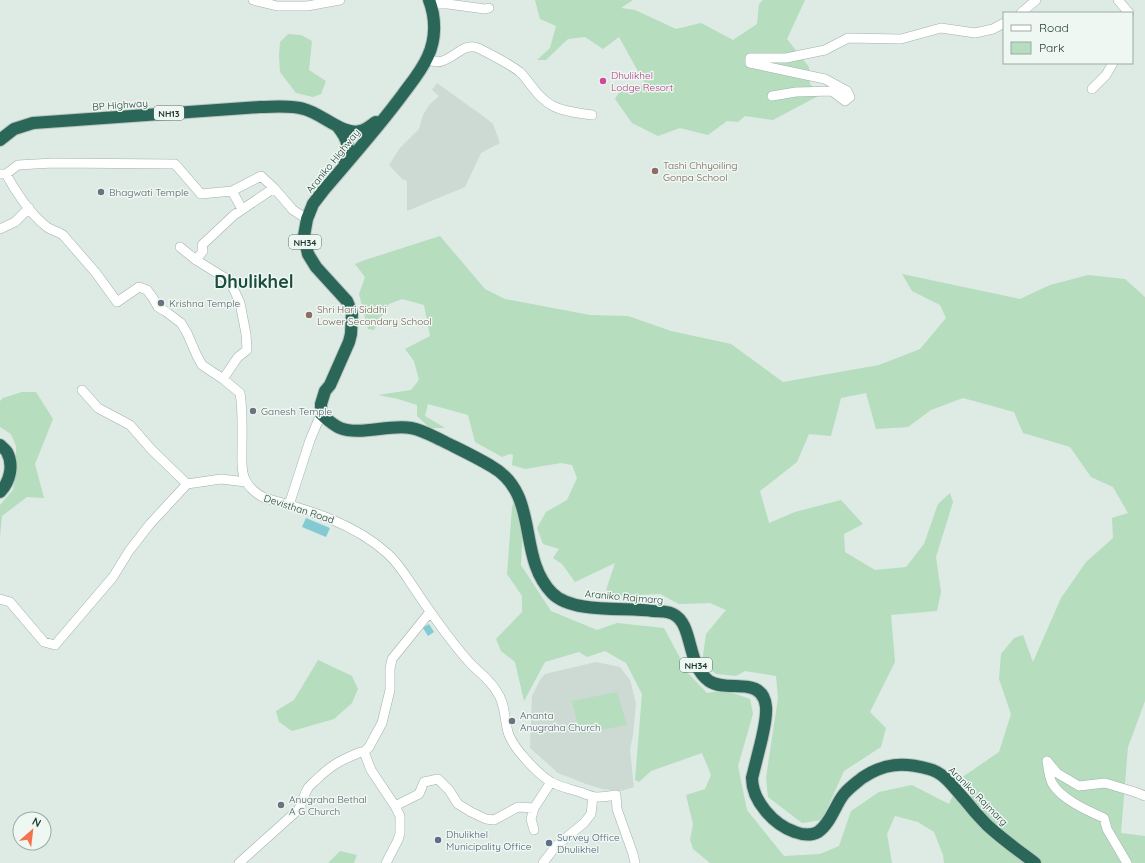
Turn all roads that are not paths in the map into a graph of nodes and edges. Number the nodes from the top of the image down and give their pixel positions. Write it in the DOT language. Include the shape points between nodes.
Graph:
graph roads {
  1 [pos="253,0"];
  2 [pos="340,0"];
  3 [pos="1036,0"];
  4 [pos="1118,0"];
  5 [pos="430,2"];
  6 [pos="489,8"];
  7 [pos="1022,12"];
  8 [pos="1127,12"];
  9 [pos="1003,24"];
  10 [pos="427,59"];
  11 [pos="1112,64"];
  12 [pos="1092,89"];
  13 [pos="772,96"];
  14 [pos="391,110"];
  15 [pos="592,114"];
  16 [pos="337,126"];
  17 [pos="0,140"];
  18 [pos="345,164"];
  19 [pos="3,174"];
  20 [pos="274,188"];
  21 [pos="232,191"];
  22 [pos="29,208"];
  23 [pos="242,209"];
  24 [pos="306,219"];
  25 [pos="0,228"];
  26 [pos="180,247"];
  27 [pos="196,260"];
  28 [pos="223,379"];
  29 [pos="82,390"];
  30 [pos="321,414"];
  31 [pos="0,445"];
  32 [pos="246,482"];
  33 [pos="187,484"];
  34 [pos="0,492"];
  35 [pos="289,505"];
  36 [pos="0,599"];
  37 [pos="430,612"];
  38 [pos="364,752"];
  39 [pos="550,782"];
  40 [pos="593,796"];
  41 [pos="1145,796"];
  42 [pos="395,806"];
  43 [pos="534,808"];
  44 [pos="534,830"];
  45 [pos="239,863"];
  46 [pos="386,863"];
  47 [pos="543,863"];
  48 [pos="635,863"];
  49 [pos="1035,863"];
  50 [pos="1127,863"];
  1 -- 2 [label="street" via="277,6 307,6"];
  3 -- 7 [label="street"];
  4 -- 8 [label="street"];
  5 -- 6 [label="street"];
  5 -- 10 [label="highway, Araniko Highway / NH34" via="434,30"];
  9 -- 13 [label="street" via="993,29 974,33 941,28 901,40 848,38 825,50 786,58 750,58 750,63 825,79 847,91 850,97 845,101 832,91"];
  10 -- 14 [label="highway, Araniko Highway / NH34"];
  10 -- 15 [label="street" via="441,62 469,47 478,48 516,69 546,102 560,110"];
  11 -- 12 [label="street"];
  14 -- 16 [label="highway, BP Highway / NH13" via="362,131 350,132"];
  14 -- 18 [label="highway, Araniko Highway / NH34"];
  16 -- 17 [label="highway, BP Highway / NH13" via="314,112 303,109 260,107 33,123 14,129"];
  16 -- 18 [label="highway, BP Highway / NH13" via="345,135 347,142"];
  18 -- 24 [label="highway, Araniko Highway / NH34" via="313,204"];
  19 -- 21 [label="street" via="18,165 175,164 201,194"];
  19 -- 22 [label="street"];
  20 -- 21 [label="street" via="261,176"];
  20 -- 23 [label="street"];
  20 -- 24 [label="street" via="293,210"];
  21 -- 23 [label="street"];
  22 -- 25 [label="street" via="15,222"];
  22 -- 28 [label="street" via="46,227 63,235 117,302 139,287 147,290 158,307 181,323 202,365"];
  23 -- 27 [label="street" via="202,245 203,251"];
  24 -- 30 [label="highway, Araniko Highway / NH34" via="304,236 308,254 316,267 348,301 352,313 350,338 325,391"];
  26 -- 27 [label="street"];
  27 -- 28 [label="street" via="230,281 240,303 247,350 238,357"];
  28 -- 32 [label="street" via="240,393 243,476"];
  29 -- 33 [label="street" via="98,408 130,425"];
  30 -- 35 [label="street"];
  30 -- 49 [label="highway, Araniko Rajmarg / NH34" via="346,430 411,428 429,434 493,467 509,480 517,492 540,576 558,598 582,606 666,612 682,620 699,672 706,680 715,684 750,687 764,698 766,714 752,784 760,802 775,821 802,834 820,831 853,784 879,768 892,765 917,766 931,769 944,777 988,825"];
  31 -- 34 [label="highway" via="7,451 10,460 8,481"];
  32 -- 33 [label="street" via="221,479"];
  32 -- 35 [label="street, Devisthan Road" via="259,496"];
  33 -- 36 [label="street" via="150,524 113,577 55,645 44,642 10,602"];
  35 -- 37 [label="street, Devisthan Road" via="340,523 372,541 400,568"];
  37 -- 38 [label="street" via="392,659 390,690 382,723"];
  37 -- 39 [label="street, Devisthan Road" via="468,660 499,693 510,736 531,765"];
  38 -- 42 [label="street" via="371,770"];
  38 -- 45 [label="street" via="344,758 326,770 309,786 298,810"];
  39 -- 40 [label="street, Devisthan Road"];
  39 -- 43 [label="street"];
  40 -- 47 [label="street" via="591,814 556,846"];
  40 -- 48 [label="street, Devisthan Road" via="616,795 617,809"];
  41 -- 50 [label="street" via="1105,783 1079,786 1057,773 1047,761 1052,783 1067,799 1104,818 1106,829"];
  42 -- 43 [label="street" via="419,794 424,782 438,779 458,804 486,819 494,820 518,807"];
  42 -- 46 [label="street" via="400,816 400,833"];
  43 -- 44 [label="street" via="531,819"];
}
